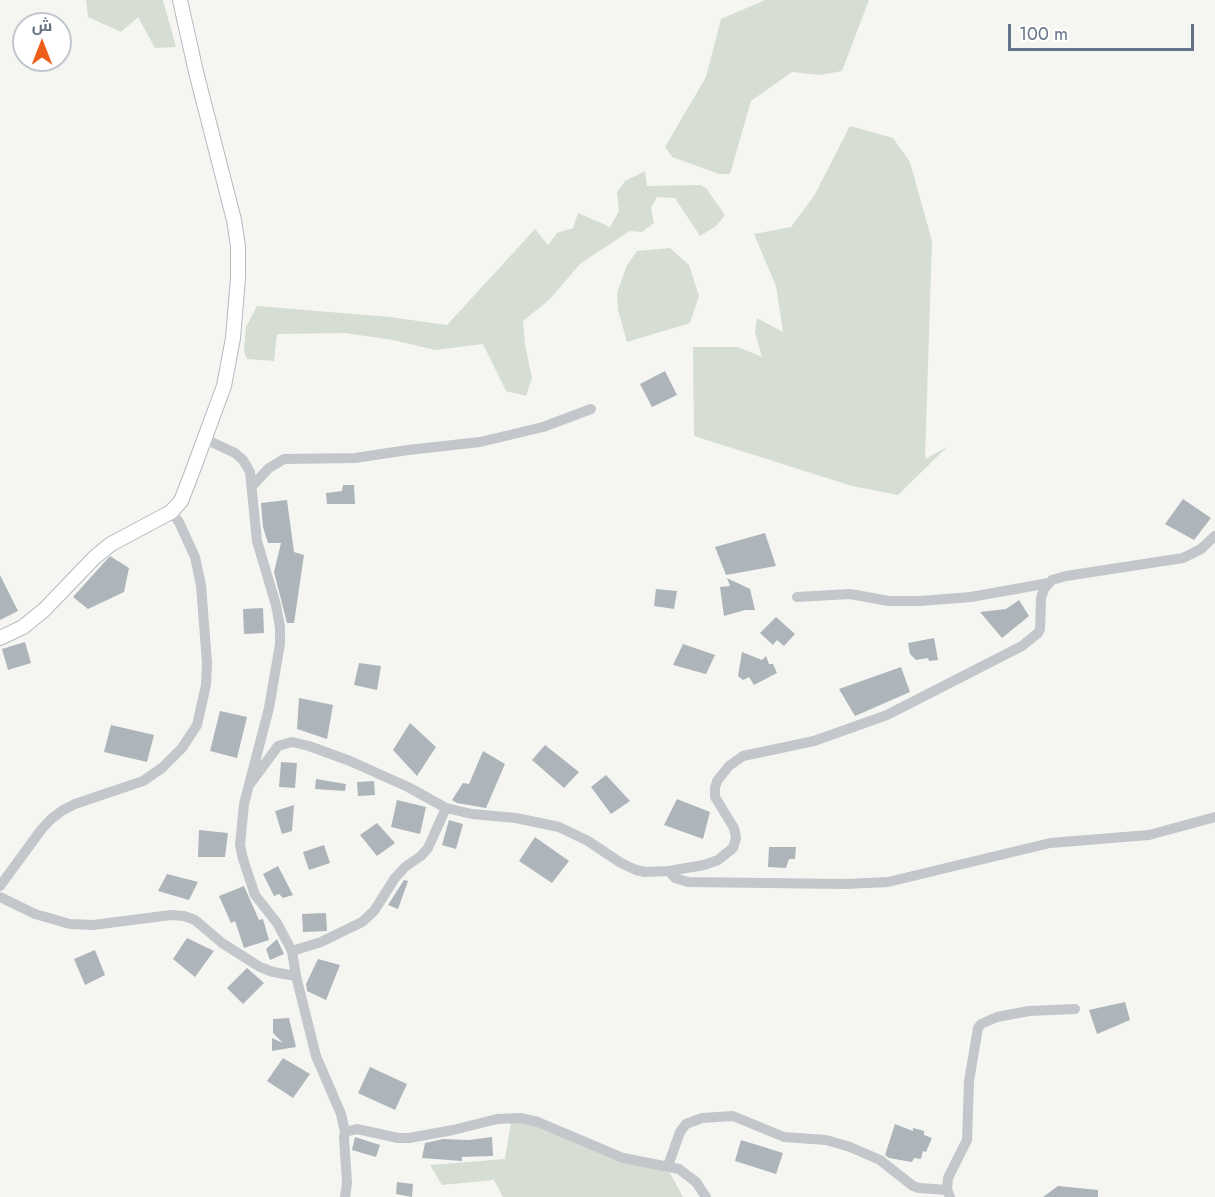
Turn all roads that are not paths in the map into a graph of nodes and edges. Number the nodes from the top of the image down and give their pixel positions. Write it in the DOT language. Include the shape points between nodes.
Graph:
graph roads {
  1 [pos="180,0"];
  2 [pos="591,409"];
  3 [pos="205,439"];
  4 [pos="253,485"];
  5 [pos="171,512"];
  6 [pos="1215,536"];
  7 [pos="1048,583"];
  8 [pos="797,597"];
  9 [pos="0,638"];
  10 [pos="250,784"];
  11 [pos="446,808"];
  12 [pos="1215,817"];
  13 [pos="669,871"];
  14 [pos="0,886"];
  15 [pos="0,897"];
  16 [pos="292,951"];
  17 [pos="296,976"];
  18 [pos="1075,1008"];
  19 [pos="345,1132"];
  20 [pos="668,1166"];
  21 [pos="948,1193"];
  22 [pos="345,1197"];
  23 [pos="706,1197"];
  1 -- 3 [label="street" via="238,246 229,368"];
  2 -- 4 [label="street" via="543,427 480,442 355,458 284,459"];
  3 -- 4 [label="street" via="243,460"];
  3 -- 5 [label="street" via="181,501"];
  4 -- 10 [label="street" via="255,526 276,605 280,644"];
  5 -- 9 [label="street" via="111,544 44,610 23,627"];
  5 -- 14 [label="street" via="195,557 201,585 207,663 197,725 175,755 143,781 75,804 50,820"];
  6 -- 7 [label="street" via="1183,558 1066,576"];
  7 -- 8 [label="street" via="971,597 920,601 843,594"];
  7 -- 13 [label="street" via="1041,598 1040,629 1023,646 887,715 814,741 743,756 729,766 717,781 715,797 734,828 733,848 718,860"];
  10 -- 11 [label="street" via="278,746 292,742 350,761"];
  10 -- 16 [label="street" via="241,825 243,860 255,895"];
  11 -- 13 [label="street" via="550,824 588,841 629,867 645,872"];
  11 -- 16 [label="street" via="428,848 401,871 374,911 362,922 321,942"];
  12 -- 13 [label="street" via="1149,835 1050,843 888,882 688,882 675,878"];
  15 -- 17 [label="street" via="34,914 70,924 184,916 260,967"];
  16 -- 17 [label="street"];
  17 -- 19 [label="street" via="316,1056"];
  18 -- 21 [label="street" via="997,1017 978,1028 969,1081 967,1140 948,1178"];
  19 -- 20 [label="street" via="357,1129 409,1138 497,1119 520,1118 623,1158"];
  19 -- 22 [label="street"];
  20 -- 21 [label="street" via="686,1124 702,1118 733,1116 784,1137 825,1140 850,1147 880,1160 913,1186"];
  20 -- 23 [label="street" via="686,1173"];
}
